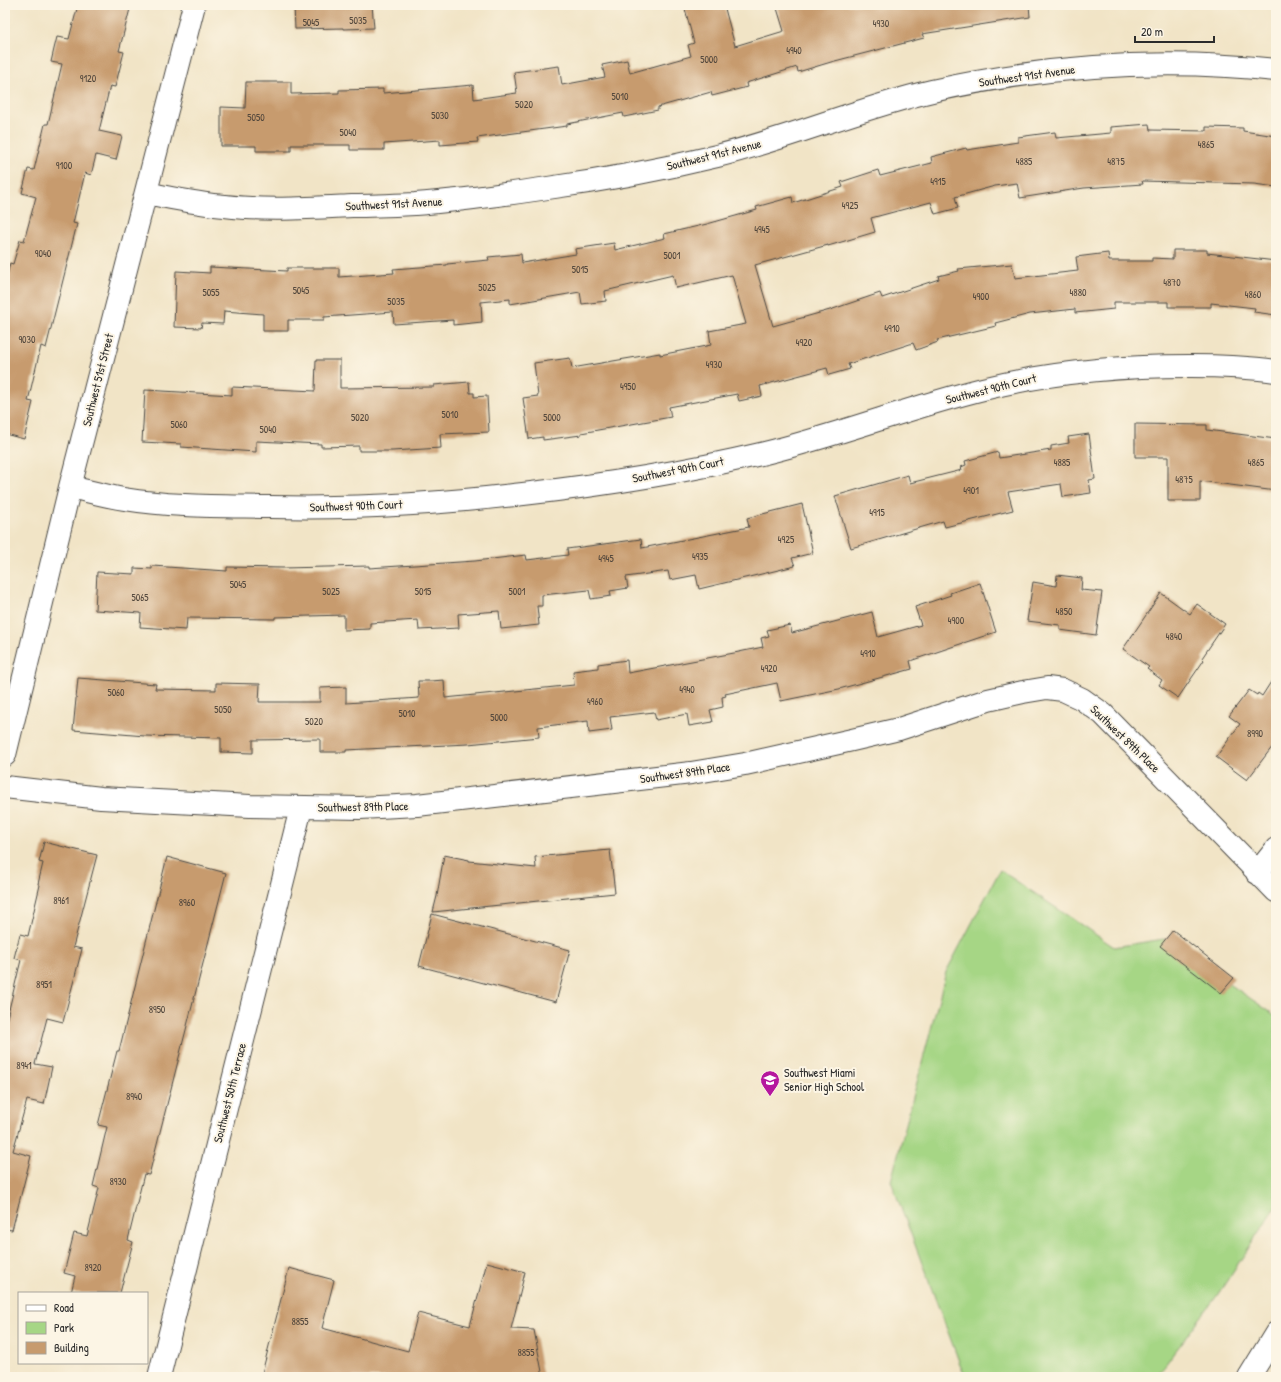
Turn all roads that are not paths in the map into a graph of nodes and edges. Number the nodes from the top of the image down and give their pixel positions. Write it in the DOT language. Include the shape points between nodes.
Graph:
graph roads {
  1 [pos="194,5"];
  2 [pos="1276,70"];
  3 [pos="146,193"];
  4 [pos="1276,370"];
  5 [pos="70,487"];
  6 [pos="5,755"];
  7 [pos="5,787"];
  8 [pos="300,808"];
  9 [pos="1276,849"];
  10 [pos="1257,873"];
  11 [pos="1276,891"];
  12 [pos="1275,1336"];
  13 [pos="159,1377"];
  14 [pos="1249,1377"];
  1 -- 3 [label="street, Southwest 51st Street"];
  2 -- 3 [label="street, Southwest 91st Avenue" via="1243,66 1133,65 1021,75 931,92 885,104 718,156 585,183 497,196 416,204 268,208 196,203"];
  3 -- 5 [label="street, Southwest 51st Street"];
  4 -- 5 [label="street, Southwest 90th Court" via="1223,366 1130,367 1027,378 766,452 646,478 487,498 359,507 251,507 123,499"];
  5 -- 6 [label="street, Southwest 51st Street"];
  7 -- 8 [label="street, Southwest 89th Place" via="101,798"];
  8 -- 10 [label="street, Southwest 89th Place" via="417,805 692,773 846,742 988,700 1047,688 1063,690 1082,699 1103,714"];
  8 -- 13 [label="street, Southwest 50th Terrace"];
  9 -- 10 [label="street"];
  10 -- 11 [label="street, Southwest 89th Place"];
  12 -- 14 [label="street"];
}
